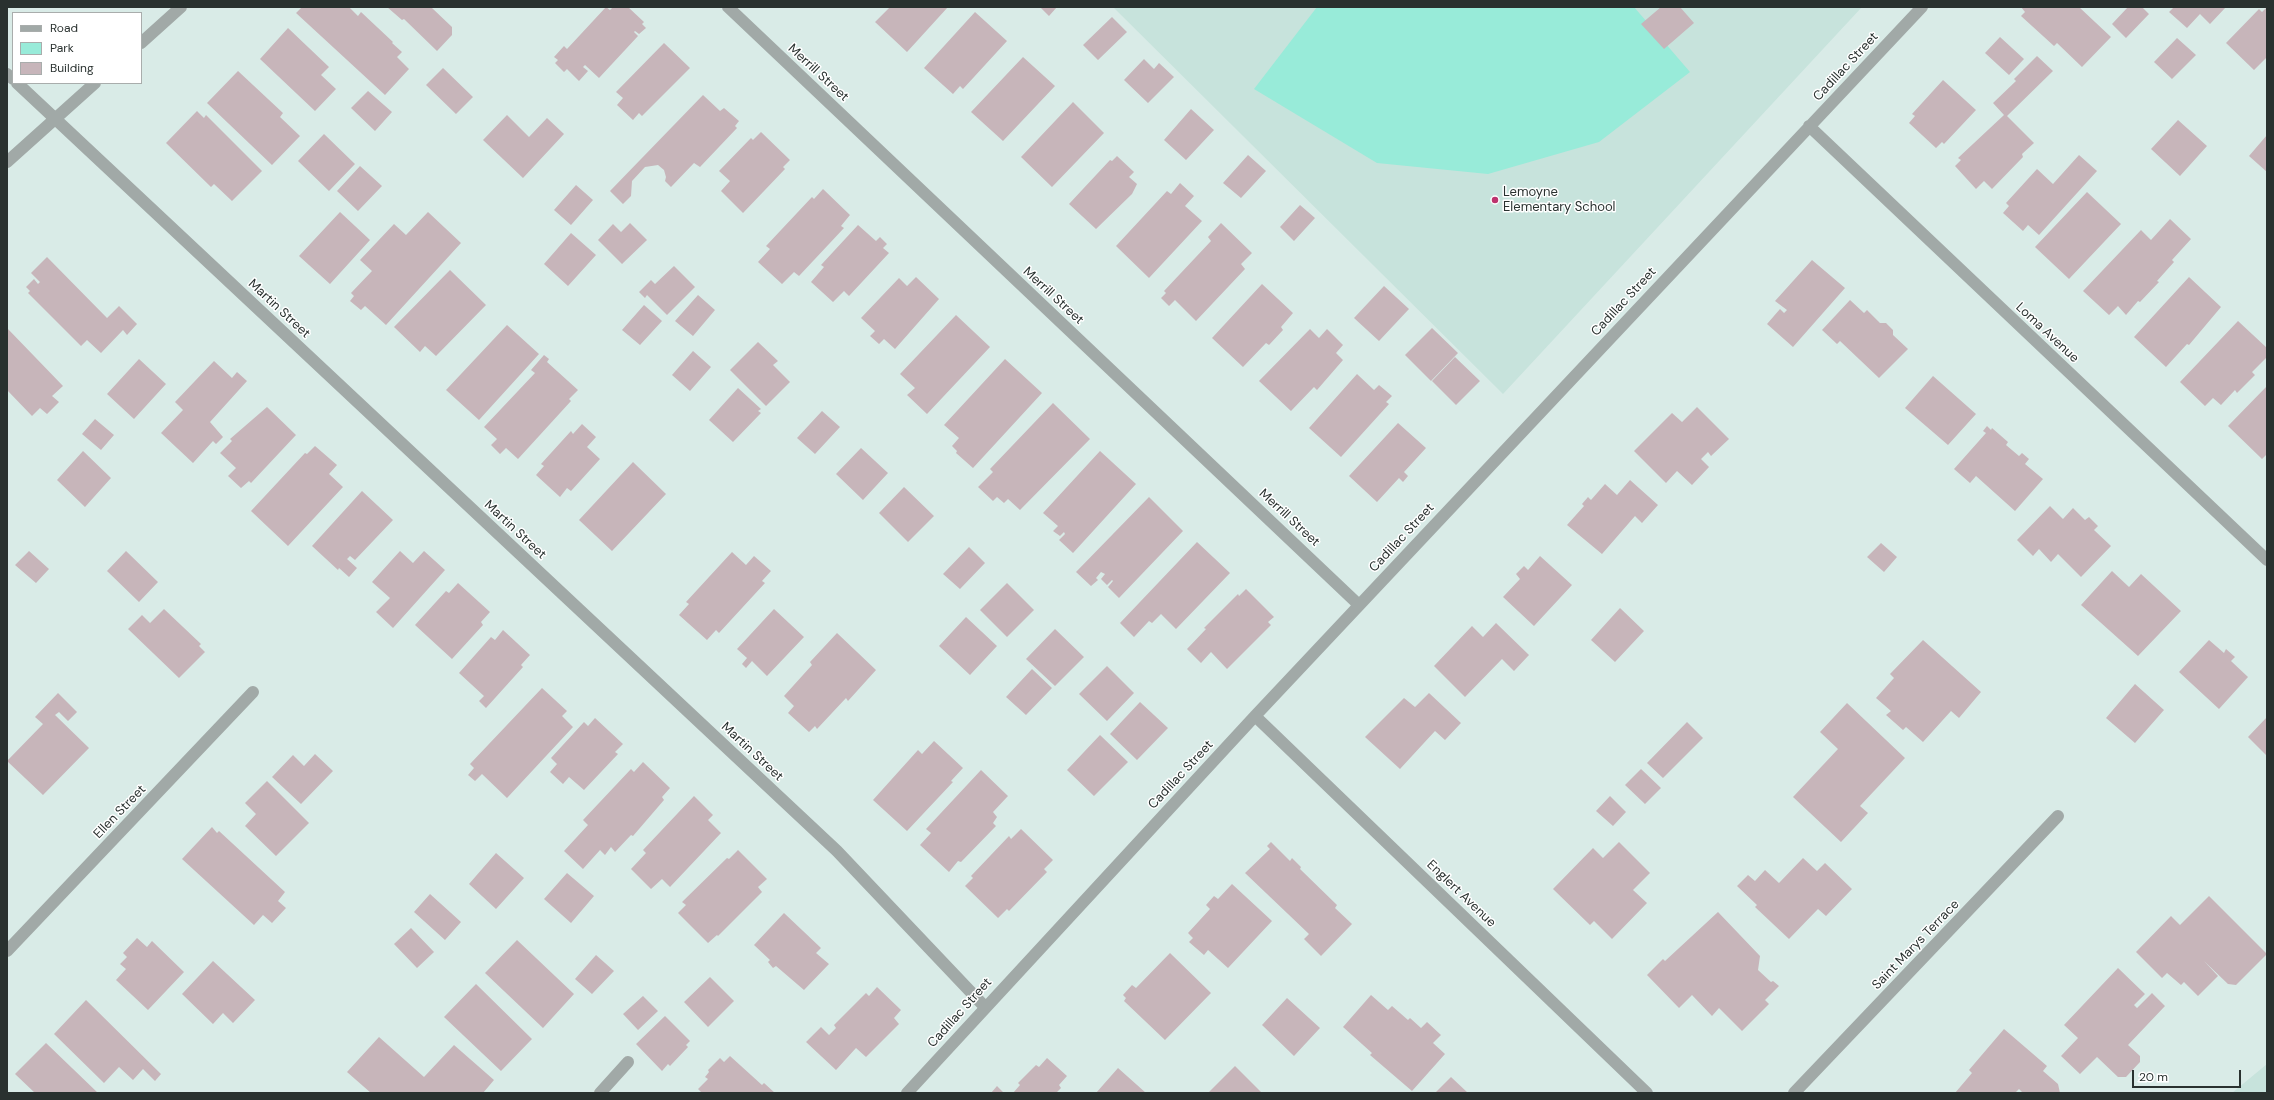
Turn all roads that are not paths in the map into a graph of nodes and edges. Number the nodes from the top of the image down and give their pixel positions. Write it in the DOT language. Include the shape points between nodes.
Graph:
graph roads {
  1 [pos="181,7"];
  2 [pos="728,7"];
  3 [pos="1922,7"];
  4 [pos="142,42"];
  5 [pos="18,84"];
  6 [pos="94,84"];
  7 [pos="55,118"];
  8 [pos="1809,126"];
  9 [pos="7,162"];
  10 [pos="2267,560"];
  11 [pos="1359,605"];
  12 [pos="253,692"];
  13 [pos="1255,716"];
  14 [pos="2058,816"];
  15 [pos="7,951"];
  16 [pos="985,1007"];
  17 [pos="628,1062"];
  18 [pos="600,1093"];
  19 [pos="907,1093"];
  20 [pos="1647,1093"];
  21 [pos="1794,1093"];
  1 -- 4 [label="street"];
  2 -- 11 [label="street, Merrill Street"];
  3 -- 8 [label="street, Cadillac Street"];
  5 -- 7 [label="street, Martin Street"];
  6 -- 7 [label="street"];
  7 -- 9 [label="street"];
  7 -- 16 [label="street, Martin Street" via="837,851"];
  8 -- 10 [label="street, Loma Avenue"];
  8 -- 11 [label="street, Cadillac Street"];
  11 -- 13 [label="street, Cadillac Street"];
  12 -- 15 [label="street, Ellen Street"];
  13 -- 16 [label="street, Cadillac Street"];
  13 -- 20 [label="street, Englert Avenue"];
  14 -- 21 [label="street, Saint Marys Terrace"];
  16 -- 19 [label="street, Cadillac Street"];
  17 -- 18 [label="street"];
}
